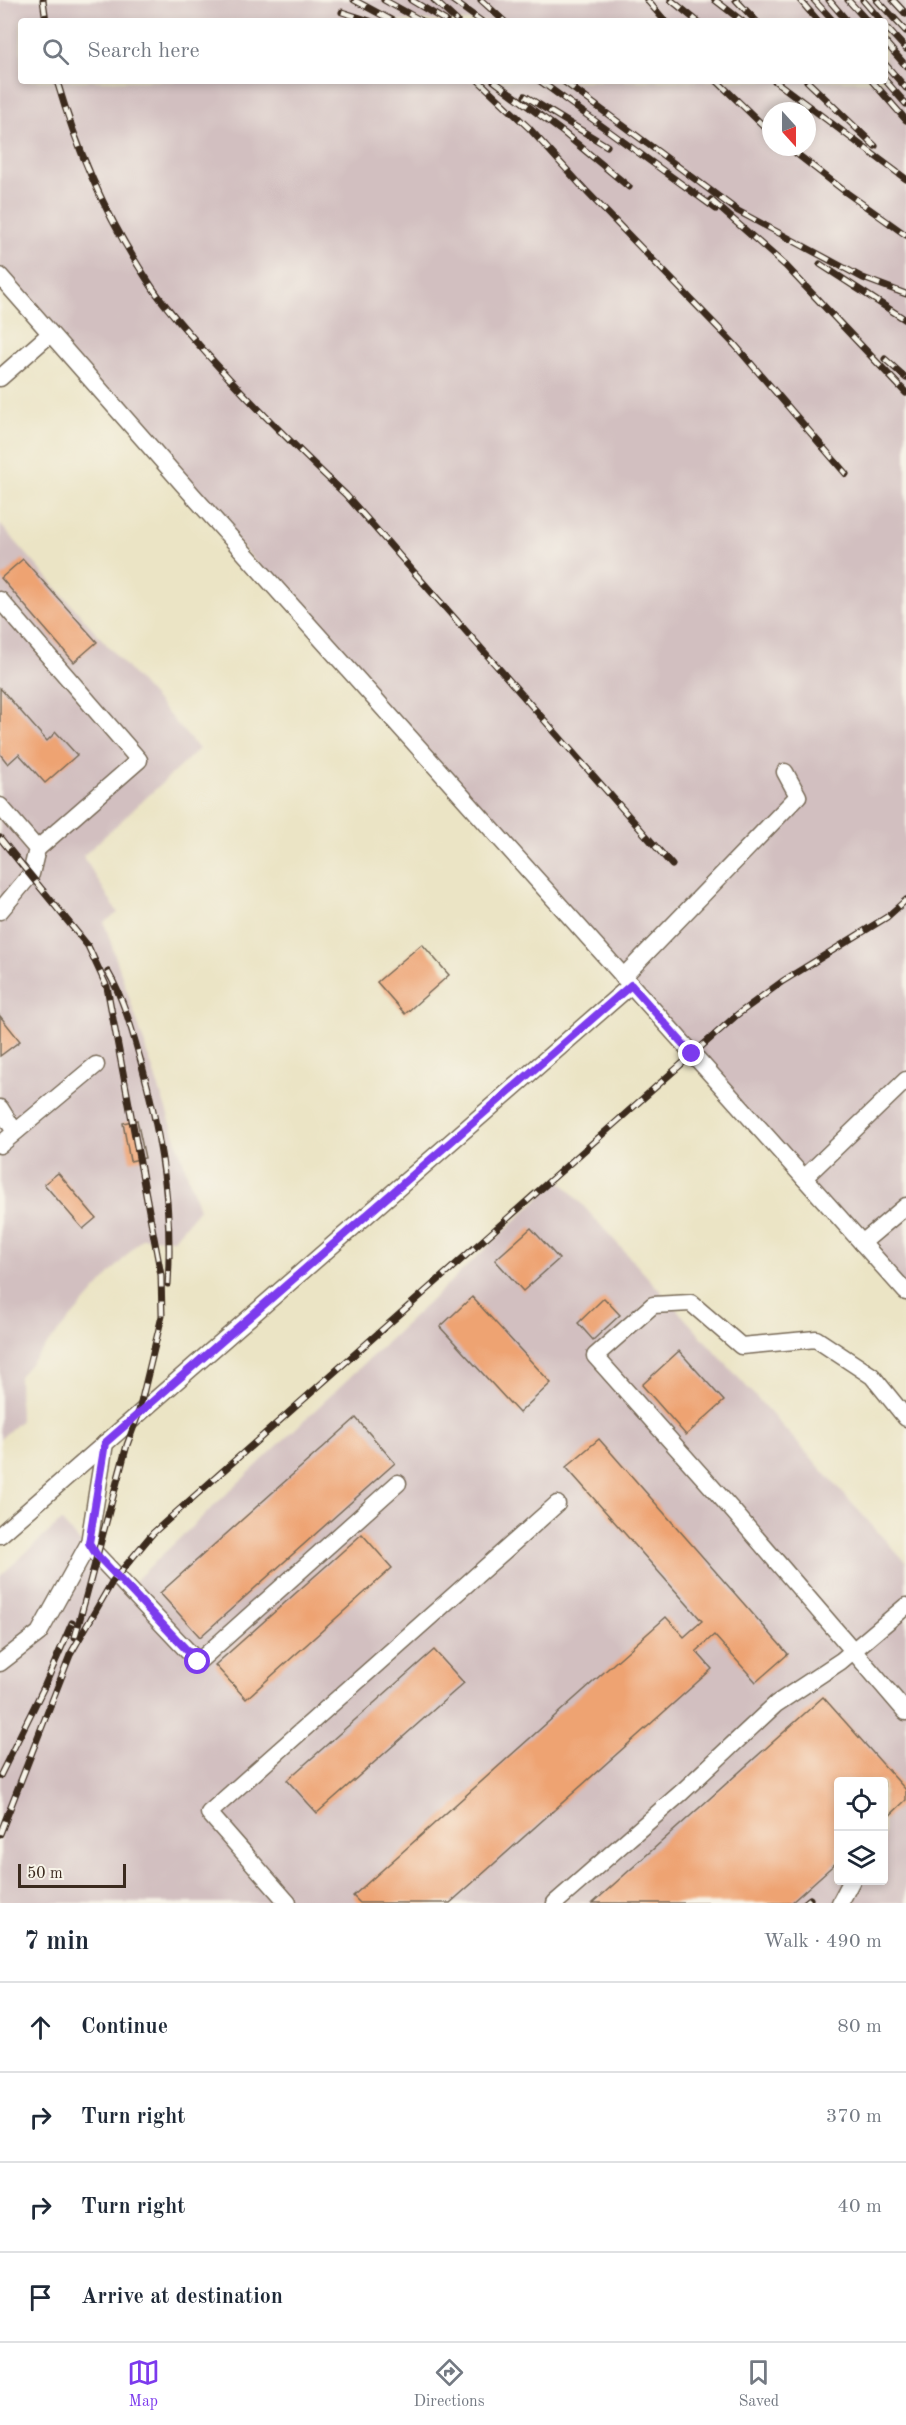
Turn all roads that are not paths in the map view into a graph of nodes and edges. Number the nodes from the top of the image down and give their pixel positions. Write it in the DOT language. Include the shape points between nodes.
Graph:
graph roads {
  1 [pos="0,276"];
  2 [pos="50,334"];
  3 [pos="0,378"];
  4 [pos="0,600"];
  5 [pos="785,772"];
  6 [pos="0,806"];
  7 [pos="37,849"];
  8 [pos="0,911"];
  9 [pos="627,981"];
  10 [pos="96,1065"];
  11 [pos="906,1080"];
  12 [pos="0,1108"];
  13 [pos="15,1132"];
  14 [pos="0,1145"];
  15 [pos="804,1178"];
  16 [pos="906,1206"];
  17 [pos="862,1243"];
  18 [pos="906,1292"];
  19 [pos="906,1418"];
  20 [pos="105,1443"];
  21 [pos="398,1483"];
  22 [pos="556,1504"];
  23 [pos="0,1535"];
  24 [pos="89,1543"];
  25 [pos="906,1606"];
  26 [pos="853,1651"];
  27 [pos="0,1663"];
  28 [pos="906,1712"];
  29 [pos="850,1885"];
  30 [pos="288,1903"];
  31 [pos="555,1903"];
  32 [pos="840,1903"];
  1 -- 2 [label="street"];
  2 -- 3 [label="street"];
  2 -- 9 [label="street"];
  4 -- 7 [label="street" via="140,760"];
  5 -- 9 [label="street" via="798,796"];
  6 -- 7 [label="street"];
  7 -- 8 [label="street" via="31,874"];
  9 -- 15 [label="street"];
  9 -- 20 [label="street"];
  10 -- 13 [label="street"];
  11 -- 15 [label="street"];
  12 -- 13 [label="street"];
  13 -- 14 [label="street"];
  15 -- 17 [label="street"];
  16 -- 17 [label="street"];
  17 -- 18 [label="street"];
  19 -- 26 [label="street" via="872,1376 816,1339 741,1346 691,1303 653,1305 595,1356"];
  20 -- 23 [label="street"];
  20 -- 24 [label="street"];
  21 -- 24 [label="street" via="198,1662"];
  22 -- 30 [label="street" via="209,1813"];
  24 -- 27 [label="street" via="39,1634"];
  25 -- 26 [label="street"];
  26 -- 28 [label="street"];
  26 -- 31 [label="street" via="776,1704"];
  29 -- 32 [label="street"];
}
